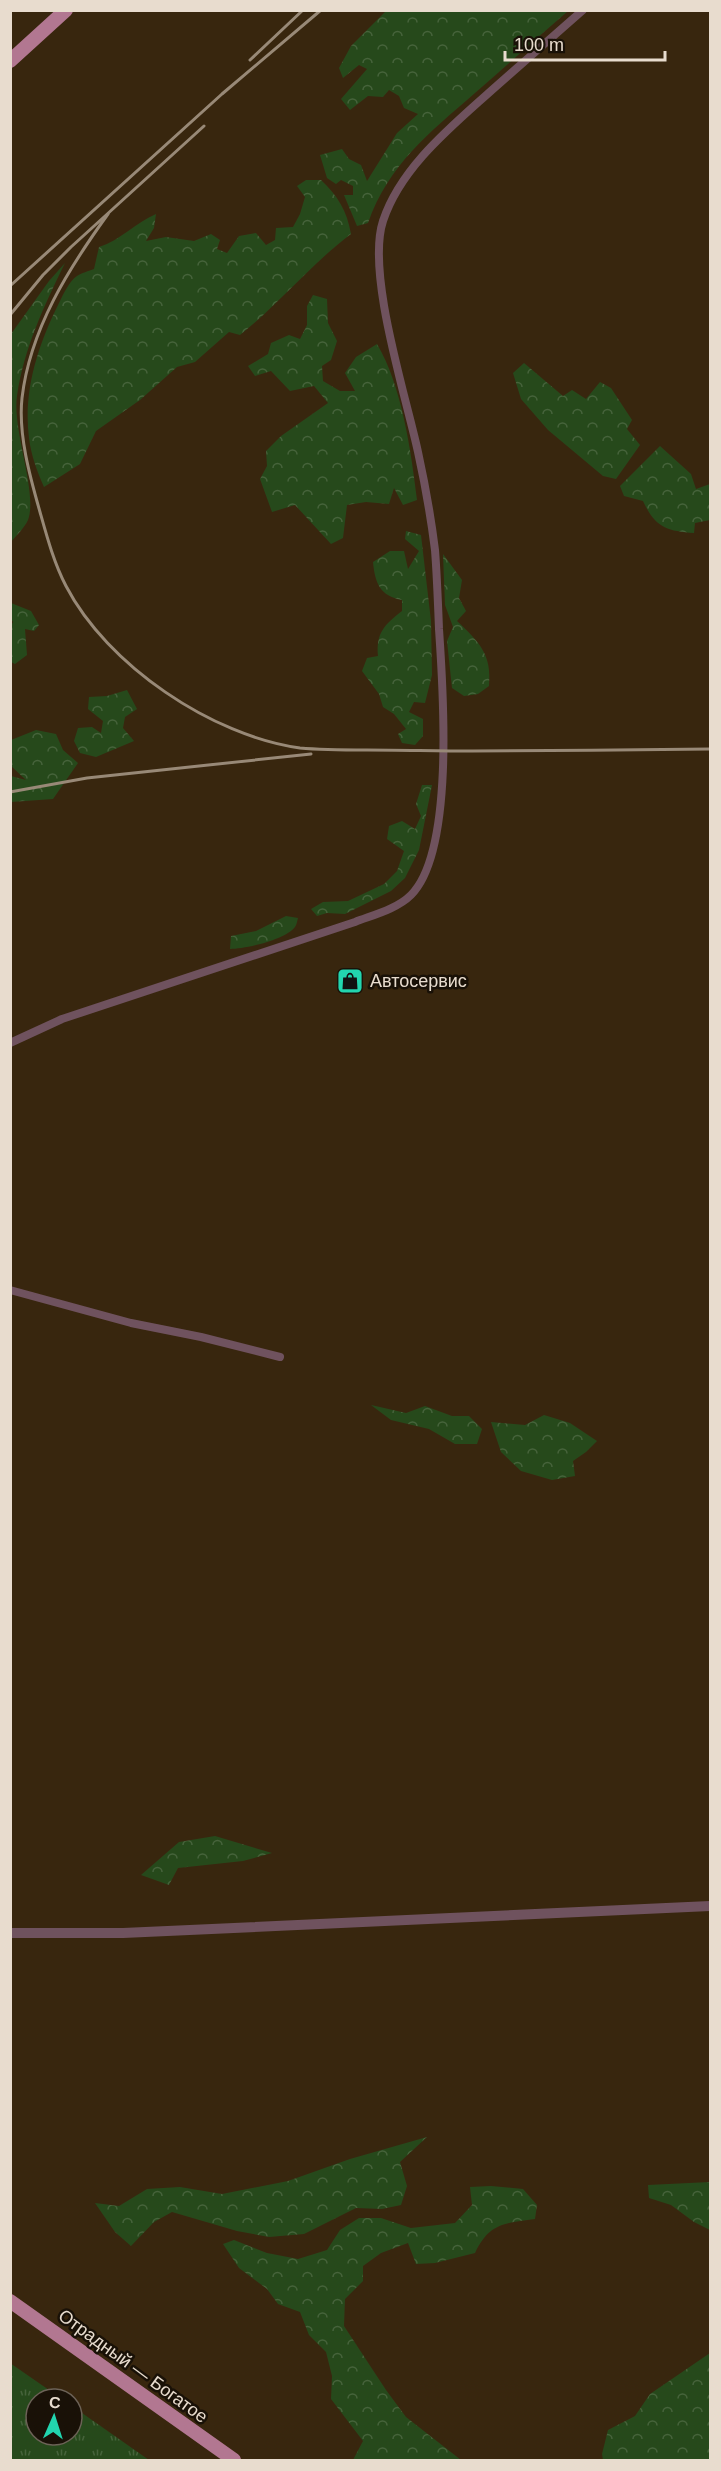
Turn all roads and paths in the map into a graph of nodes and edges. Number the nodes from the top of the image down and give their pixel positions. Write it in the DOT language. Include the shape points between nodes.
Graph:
graph roads {
  1 [pos="66,10"];
  2 [pos="582,10"];
  3 [pos="10,61"];
  4 [pos="10,1043"];
  5 [pos="10,1290"];
  6 [pos="280,1357"];
  7 [pos="711,1906"];
  8 [pos="10,1933"];
  9 [pos="10,2301"];
  10 [pos="234,2460"];
  1 -- 3 [label="main road"];
  2 -- 4 [label="street" via="421,159 390,205 378,242 380,274 435,549 444,751 439,815 423,875 411,895 389,909 62,1019"];
  5 -- 6 [label="street"];
  7 -- 8 [label="street" via="123,1933"];
  9 -- 10 [label="main road, Отрадный — Богатое"];
}
